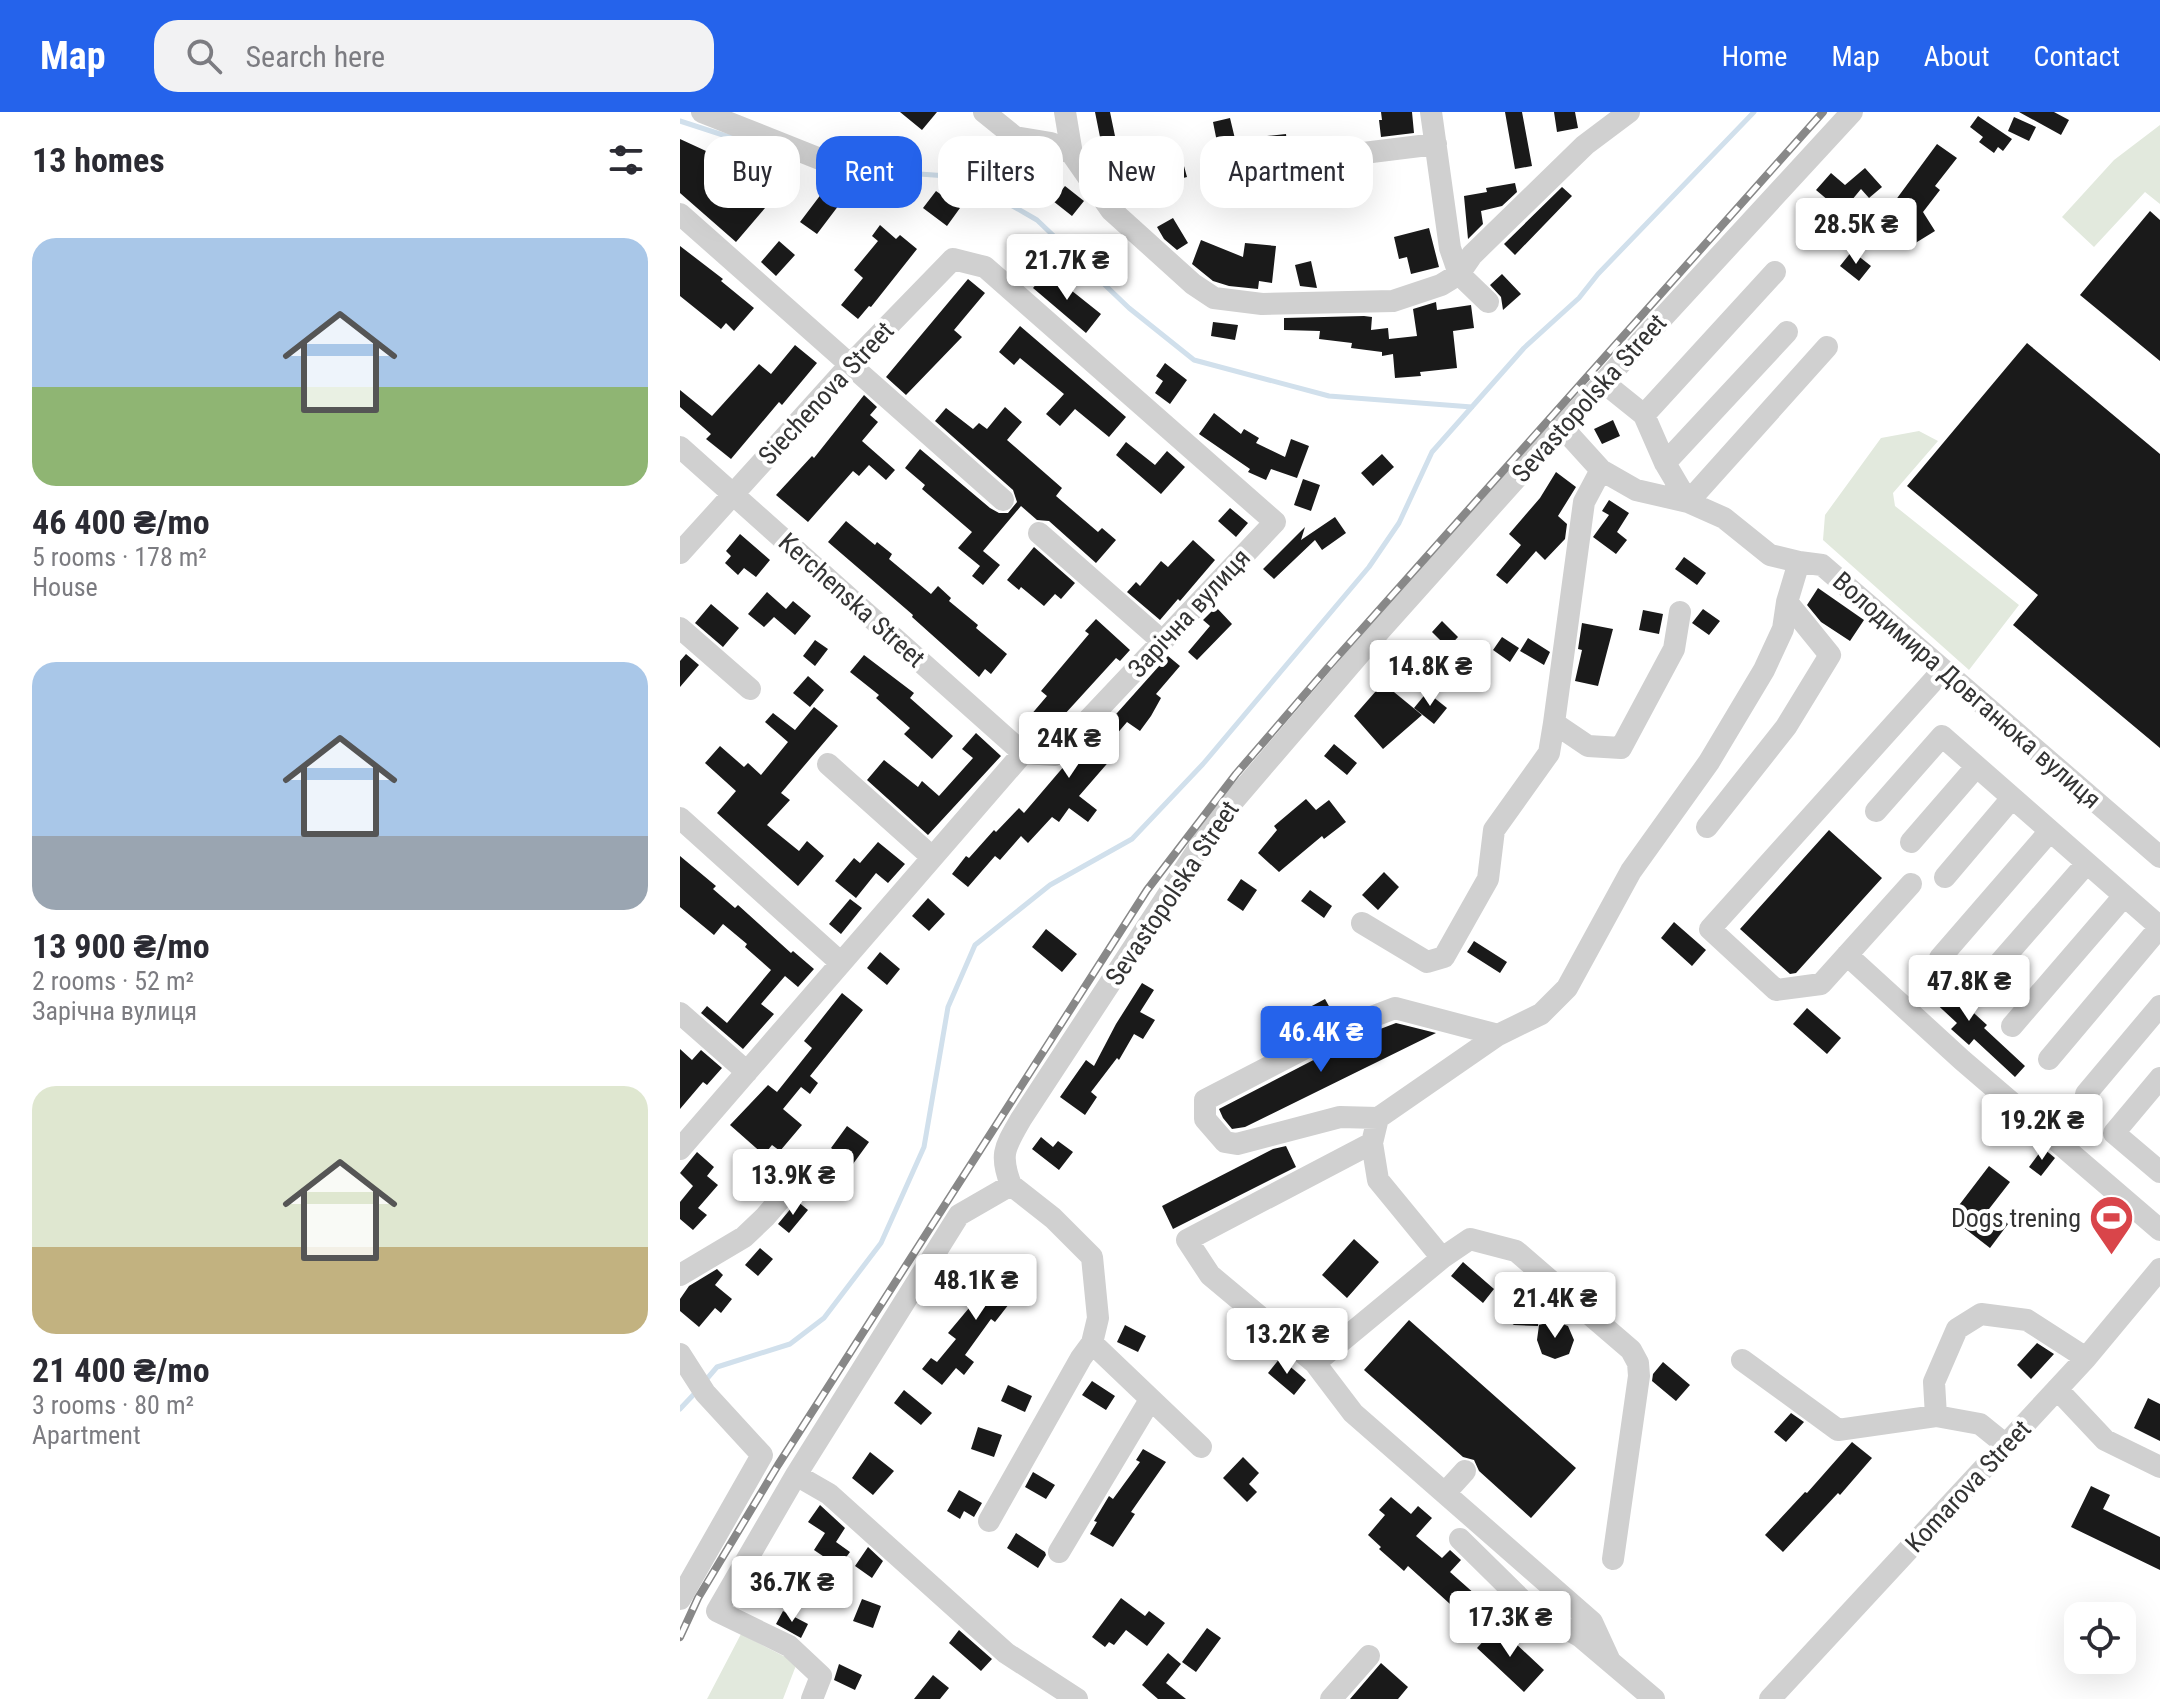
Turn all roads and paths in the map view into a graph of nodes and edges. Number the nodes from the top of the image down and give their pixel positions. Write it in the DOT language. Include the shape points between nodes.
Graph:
graph roads {
  1 [pos="702,112"];
  2 [pos="984,112"];
  3 [pos="1065,112"];
  4 [pos="1431,112"];
  5 [pos="1629,112"];
  6 [pos="1852,112"];
  7 [pos="1436,144"];
  8 [pos="1373,152"];
  9 [pos="1072,154"];
  10 [pos="816,157"];
  11 [pos="680,214"];
  12 [pos="985,267"];
  13 [pos="1775,272"];
  14 [pos="1459,274"];
  15 [pos="1488,302"];
  16 [pos="1787,332"];
  17 [pos="1827,347"];
  18 [pos="850,365"];
  19 [pos="1603,382"];
  20 [pos="1644,415"];
  21 [pos="1562,427"];
  22 [pos="680,447"];
  23 [pos="1665,463"];
  24 [pos="1601,470"];
  25 [pos="733,493"];
  26 [pos="1003,500"];
  27 [pos="1688,502"];
  28 [pos="1039,533"];
  29 [pos="680,553"];
  30 [pos="1799,562"];
  31 [pos="1787,602"];
  32 [pos="1680,612"];
  33 [pos="680,628"];
  34 [pos="1162,641"];
  35 [pos="1943,670"];
  36 [pos="750,689"];
  37 [pos="1554,723"];
  38 [pos="1023,753"];
  39 [pos="828,764"];
  40 [pos="1976,767"];
  41 [pos="2012,798"];
  42 [pos="1876,811"];
  43 [pos="680,818"];
  44 [pos="1707,827"];
  45 [pos="2050,831"];
  46 [pos="1911,842"];
  47 [pos="932,857"];
  48 [pos="2160,857"];
  49 [pos="2087,863"];
  50 [pos="1945,877"];
  51 [pos="1911,884"];
  52 [pos="2124,896"];
  53 [pos="1362,923"];
  54 [pos="2160,927"];
  55 [pos="1847,955"];
  56 [pos="1940,958"];
  57 [pos="841,963"];
  58 [pos="1975,991"];
  59 [pos="2160,1006"];
  60 [pos="680,1013"];
  61 [pos="2012,1026"];
  62 [pos="1498,1035"];
  63 [pos="2049,1059"];
  64 [pos="747,1072"];
  65 [pos="2160,1078"];
  66 [pos="2086,1094"];
  67 [pos="1378,1118"];
  68 [pos="685,1133"];
  69 [pos="1372,1143"];
  70 [pos="2157,1163"];
  71 [pos="807,1168"];
  72 [pos="1011,1185"];
  73 [pos="2160,1230"];
  74 [pos="1442,1258"];
  75 [pos="2160,1269"];
  76 [pos="680,1275"];
  77 [pos="1092,1343"];
  78 [pos="680,1354"];
  79 [pos="2086,1358"];
  80 [pos="1742,1360"];
  81 [pos="1315,1363"];
  82 [pos="2057,1389"];
  83 [pos="1150,1400"];
  84 [pos="1936,1416"];
  85 [pos="2006,1445"];
  86 [pos="1201,1447"];
  87 [pos="2160,1467"];
  88 [pos="1465,1471"];
  89 [pos="796,1475"];
  90 [pos="1445,1493"];
  91 [pos="989,1521"];
  92 [pos="1460,1539"];
  93 [pos="1059,1552"];
  94 [pos="1613,1559"];
  95 [pos="680,1599"];
  96 [pos="1369,1656"];
  97 [pos="1609,1659"];
  98 [pos="812,1699"];
  99 [pos="1077,1699"];
  100 [pos="1331,1699"];
  101 [pos="1654,1699"];
  102 [pos="1770,1699"];
  1 -- 10 [label="street"];
  2 -- 9 [label="street" via="1015,137 1051,143"];
  3 -- 9 [label="street"];
  4 -- 7 [label="street"];
  5 -- 14 [label="street" via="1585,145"];
  6 -- 19 [label="street, Sevastopolska Street"];
  7 -- 8 [label="street"];
  7 -- 14 [label="street" via="1450,248"];
  9 -- 14 [label="street" via="1111,210 1214,298 1262,304 1393,301"];
  11 -- 18 [label="street"];
  12 -- 18 [label="street, Siechenova Street" via="953,259"];
  12 -- 34 [label="street, Зарічна вулиця" via="1275,522"];
  13 -- 20 [label="street"];
  14 -- 15 [label="street"];
  16 -- 23 [label="street"];
  17 -- 27 [label="street"];
  18 -- 25 [label="street, Siechenova Street"];
  18 -- 26 [label="street"];
  19 -- 20 [label="street"];
  19 -- 21 [label="street, Sevastopolska Street"];
  20 -- 23 [label="street"];
  21 -- 24 [label="street, Володимира Довганюка вулиця"];
  21 -- 72 [label="street, Sevastopolska Street" via="1217,820 1004,1149"];
  22 -- 25 [label="street, Kerchenska Street"];
  23 -- 27 [label="street"];
  24 -- 27 [label="street, Володимира Довганюка вулиця" via="1636,490"];
  24 -- 37 [label="street" via="1584,502"];
  25 -- 29 [label="street, Siechenova Street"];
  25 -- 38 [label="street, Kerchenska Street"];
  27 -- 30 [label="street, Володимира Довганюка вулиця" via="1724,518 1770,555"];
  28 -- 34 [label="street"];
  30 -- 31 [label="street"];
  30 -- 35 [label="street, Володимира Довганюка вулиця" via="1822,565"];
  31 -- 44 [label="street" via="1830,655 1786,727"];
  31 -- 62 [label="street" via="1783,629 1764,670 1709,762 1631,871 1567,988 1541,1014"];
  32 -- 37 [label="street" via="1674,649 1621,748 1588,746"];
  33 -- 36 [label="street"];
  34 -- 38 [label="street, Зарічна вулиця" via="1055,755"];
  35 -- 48 [label="street, Володимира Довганюка вулиця"];
  35 -- 55 [label="street" via="1710,929 1776,990 1821,984"];
  37 -- 53 [label="street" via="1549,753 1494,830 1488,879 1444,957 1427,962"];
  38 -- 47 [label="street"];
  39 -- 47 [label="street"];
  40 -- 41 [label="street"];
  40 -- 42 [label="street" via="1942,736"];
  40 -- 46 [label="street"];
  41 -- 45 [label="street"];
  41 -- 50 [label="street"];
  43 -- 57 [label="street"];
  45 -- 49 [label="street"];
  45 -- 56 [label="street"];
  47 -- 57 [label="street"];
  49 -- 52 [label="street"];
  49 -- 58 [label="street"];
  51 -- 55 [label="street"];
  52 -- 54 [label="street"];
  52 -- 61 [label="street"];
  54 -- 63 [label="street"];
  55 -- 73 [label="street"];
  57 -- 64 [label="street"];
  59 -- 66 [label="street"];
  60 -- 64 [label="street"];
  62 -- 67 [label="street"];
  62 -- 67 [label="street" via="1395,1008 1348,1026 1205,1100 1205,1119 1225,1142 1237,1144 1340,1117"];
  64 -- 68 [label="street"];
  65 -- 70 [label="street" via="2114,1133"];
  67 -- 69 [label="street"];
  69 -- 74 [label="street" via="1378,1180"];
  69 -- 81 [label="street" via="1187,1240 1210,1275"];
  71 -- 76 [label="street" via="744,1237"];
  72 -- 77 [label="street" via="1092,1257 1098,1318"];
  72 -- 89 [label="street" via="959,1215"];
  74 -- 81 [label="street"];
  74 -- 94 [label="street" via="1470,1239 1516,1251 1631,1350 1639,1376"];
  75 -- 79 [label="street, Komarova Street"];
  77 -- 83 [label="street"];
  77 -- 91 [label="street"];
  78 -- 95 [label="street" via="705,1393 762,1455"];
  79 -- 82 [label="street, Komarova Street"];
  79 -- 84 [label="street" via="2027,1320 1981,1314 1957,1329 1934,1382"];
  80 -- 84 [label="street" via="1838,1430"];
  81 -- 90 [label="street" via="1353,1413"];
  82 -- 85 [label="street, Komarova Street"];
  82 -- 87 [label="street" via="2105,1440"];
  83 -- 86 [label="street"];
  83 -- 93 [label="street"];
  84 -- 85 [label="street" via="1980,1424"];
  85 -- 102 [label="street, Komarova Street"];
  88 -- 90 [label="street"];
  89 -- 98 [label="street" via="717,1611 789,1646 821,1676"];
  89 -- 99 [label="street" via="829,1494 1006,1653"];
  90 -- 97 [label="street" via="1592,1622"];
  92 -- 97 [label="street" via="1530,1608"];
  96 -- 100 [label="street"];
  97 -- 101 [label="street"];
}
